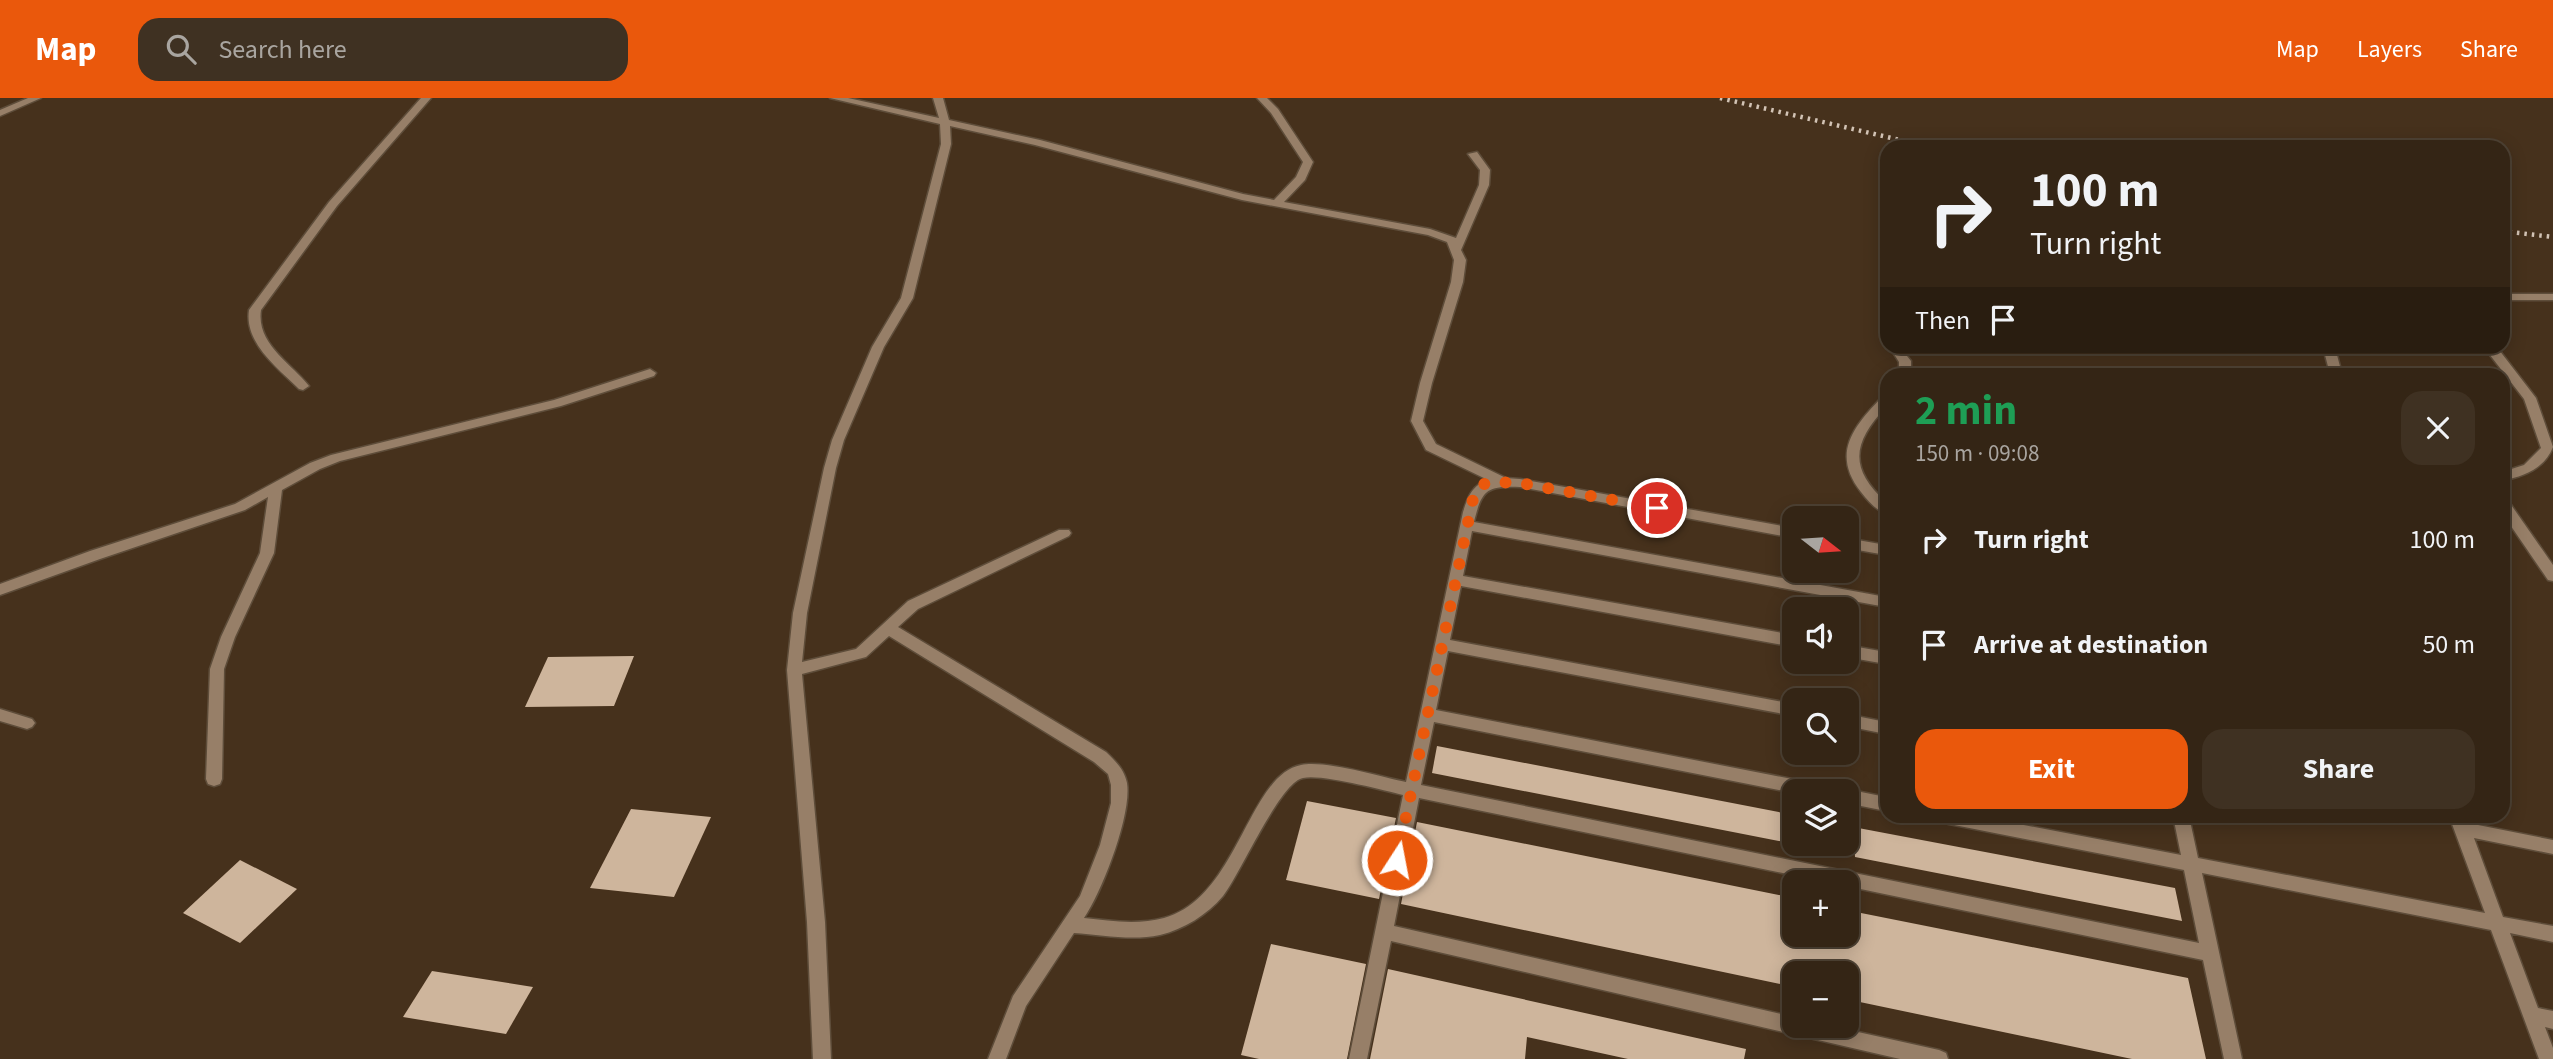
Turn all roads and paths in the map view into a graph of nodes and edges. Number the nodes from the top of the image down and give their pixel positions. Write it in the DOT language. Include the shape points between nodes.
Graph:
graph roads {
  1 [pos="36,98"];
  2 [pos="426,98"];
  3 [pos="835,98"];
  4 [pos="938,98"];
  5 [pos="1262,98"];
  6 [pos="0,113"];
  7 [pos="945,123"];
  8 [pos="1473,154"];
  9 [pos="1276,204"];
  10 [pos="1457,248"];
  11 [pos="2510,297"];
  12 [pos="2553,297"];
  13 [pos="2495,354"];
  14 [pos="2506,368"];
  15 [pos="650,373"];
  16 [pos="2510,373"];
  17 [pos="303,386"];
  18 [pos="1880,407"];
  19 [pos="2540,422"];
  20 [pos="2553,428"];
  21 [pos="2510,475"];
  22 [pos="1503,482"];
  23 [pos="276,488"];
  24 [pos="1880,504"];
  25 [pos="2510,514"];
  26 [pos="1466,525"];
  27 [pos="1782,531"];
  28 [pos="1064,533"];
  29 [pos="1859,545"];
  30 [pos="1880,549"];
  31 [pos="2553,576"];
  32 [pos="1455,580"];
  33 [pos="0,590"];
  34 [pos="1880,600"];
  35 [pos="888,628"];
  36 [pos="1782,639"];
  37 [pos="1442,644"];
  38 [pos="1859,653"];
  39 [pos="1880,657"];
  40 [pos="794,670"];
  41 [pos="1782,708"];
  42 [pos="0,715"];
  43 [pos="1428,715"];
  44 [pos="1859,722"];
  45 [pos="27,723"];
  46 [pos="1880,726"];
  47 [pos="214,779"];
  48 [pos="1782,784"];
  49 [pos="1411,790"];
  50 [pos="1859,799"];
  51 [pos="1880,803"];
  52 [pos="1980,823"];
  53 [pos="2182,823"];
  54 [pos="2459,823"];
  55 [pos="2463,823"];
  56 [pos="2553,847"];
  57 [pos="2191,864"];
  58 [pos="2497,922"];
  59 [pos="1071,925"];
  60 [pos="1383,931"];
  61 [pos="2553,934"];
  62 [pos="2210,953"];
  63 [pos="2532,1015"];
  64 [pos="2553,1020"];
  65 [pos="822,1059"];
  66 [pos="997,1059"];
  67 [pos="1358,1059"];
  68 [pos="1939,1059"];
  69 [pos="2233,1059"];
  70 [pos="2548,1059"];
  1 -- 6 [label="street"];
  2 -- 17 [label="street" via="343,192 256,310 253,326 259,336"];
  3 -- 7 [label="street"];
  4 -- 7 [label="street"];
  5 -- 9 [label="street" via="1308,162 1301,178"];
  7 -- 9 [label="street"];
  7 -- 40 [label="street" via="946,144 907,298 878,347 830,468 800,613"];
  8 -- 10 [label="street" via="1485,170 1484,185"];
  9 -- 10 [label="street" via="1430,232 1452,240"];
  10 -- 22 [label="street" via="1457,282 1417,421 1431,447"];
  11 -- 12 [label="street"];
  13 -- 14 [label="street"];
  15 -- 23 [label="street" via="557,402 336,458"];
  16 -- 19 [label="street"];
  18 -- 24 [label="street" via="1861,430 1852,462 1861,487"];
  19 -- 20 [label="street"];
  19 -- 21 [label="street" via="2547,448 2541,460"];
  22 -- 26 [label="street" via="1480,486"];
  22 -- 27 [label="street"];
  23 -- 33 [label="street" via="240,507"];
  23 -- 47 [label="street" via="267,553 217,669"];
  25 -- 31 [label="street"];
  26 -- 32 [label="street"];
  26 -- 34 [label="street"];
  28 -- 35 [label="street" via="935,593"];
  29 -- 30 [label="street"];
  32 -- 36 [label="street"];
  32 -- 37 [label="street"];
  35 -- 40 [label="street" via="861,653"];
  35 -- 59 [label="street" via="1100,757 1115,771 1119,803 1114,824 1087,900"];
  37 -- 41 [label="street"];
  37 -- 43 [label="street"];
  38 -- 39 [label="street"];
  40 -- 65 [label="street" via="816,922"];
  42 -- 45 [label="street"];
  43 -- 48 [label="street"];
  43 -- 49 [label="street"];
  44 -- 46 [label="street"];
  49 -- 59 [label="street" via="1324,772 1293,774 1276,792 1217,891 1194,913 1171,924 1143,929"];
  49 -- 60 [label="street"];
  49 -- 62 [label="street"];
  50 -- 51 [label="street"];
  52 -- 57 [label="street"];
  53 -- 57 [label="street"];
  54 -- 58 [label="street"];
  55 -- 56 [label="street"];
  57 -- 58 [label="street"];
  57 -- 62 [label="street"];
  58 -- 61 [label="street"];
  58 -- 63 [label="street"];
  59 -- 66 [label="street" via="1019,1002"];
  60 -- 67 [label="street"];
  60 -- 68 [label="street"];
  62 -- 69 [label="street"];
  63 -- 64 [label="street"];
  63 -- 70 [label="street"];
}
